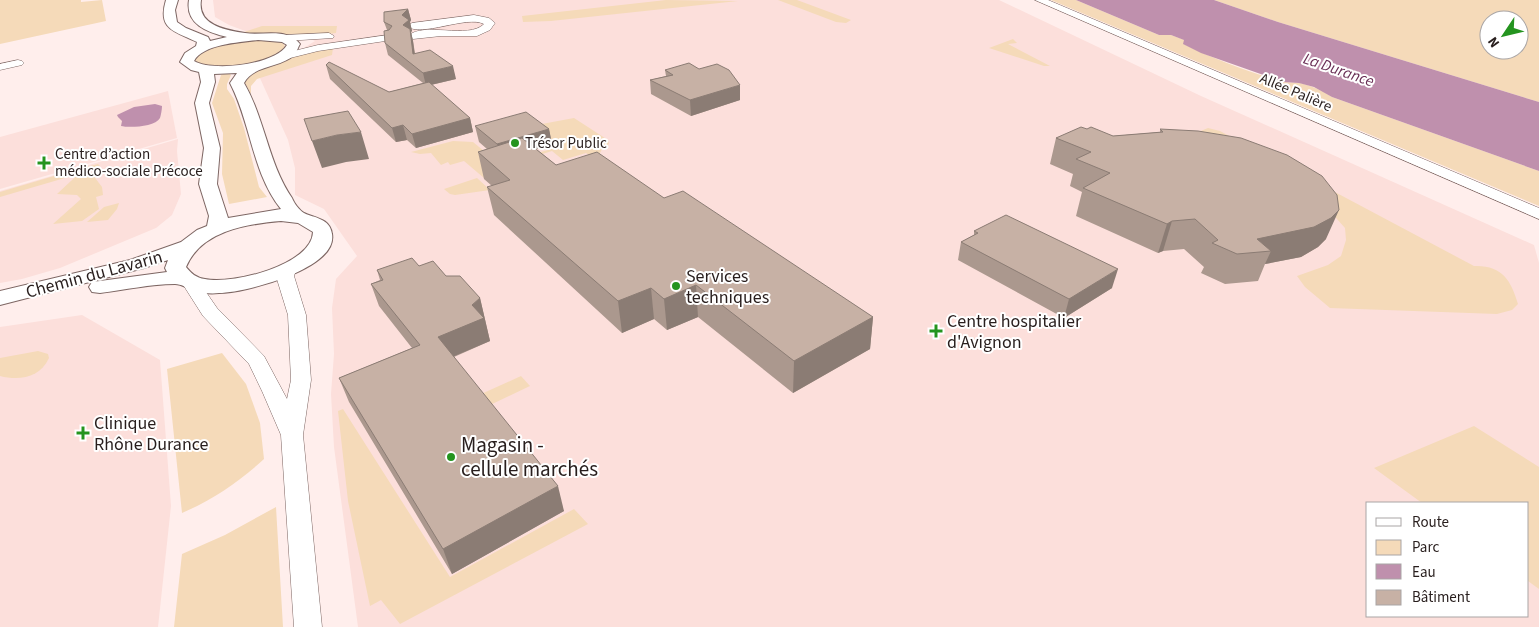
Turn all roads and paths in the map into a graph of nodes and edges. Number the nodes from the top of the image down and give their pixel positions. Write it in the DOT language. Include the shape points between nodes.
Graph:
graph roads {
  1 [pos="172,0"];
  2 [pos="195,0"];
  3 [pos="1040,0"];
  4 [pos="447,28"];
  5 [pos="412,31"];
  6 [pos="387,34"];
  7 [pos="246,37"];
  8 [pos="285,38"];
  9 [pos="202,48"];
  10 [pos="282,57"];
  11 [pos="18,63"];
  12 [pos="259,65"];
  13 [pos="0,67"];
  14 [pos="204,69"];
  15 [pos="1539,214"];
  16 [pos="295,215"];
  17 [pos="216,229"];
  18 [pos="186,247"];
  19 [pos="287,270"];
  20 [pos="185,280"];
  21 [pos="0,300"];
  22 [pos="292,435"];
  23 [pos="308,627"];
  1 -- 9 [label="street" via="168,16 170,22 204,40"];
  2 -- 7 [label="street" via="194,9 200,22 218,31"];
  3 -- 15 [label="street, Allée Palière"];
  4 -- 5 [label="street"];
  6 -- 8 [label="street"];
  6 -- 10 [label="street"];
  7 -- 8 [label="street"];
  7 -- 9 [label="street"];
  8 -- 10 [label="street" via="294,44 294,48"];
  9 -- 14 [label="street" via="187,62 195,68"];
  10 -- 12 [label="street"];
  11 -- 13 [label="street"];
  12 -- 14 [label="street" via="230,70"];
  12 -- 16 [label="street" via="240,77 237,83 246,99 271,179"];
  14 -- 17 [label="street" via="209,86 202,103 212,148 208,184 218,209"];
  16 -- 17 [label="street, Chemin du Lavarin" via="257,217"];
  16 -- 19 [label="street, Chemin du Lavarin" via="315,222 323,235 314,252"];
  17 -- 18 [label="street, Chemin du Lavarin"];
  18 -- 20 [label="street" via="175,268"];
  18 -- 21 [label="street, Chemin du Lavarin" via="137,264"];
  19 -- 20 [label="street, Chemin du Lavarin" via="260,280 225,286 206,286"];
  19 -- 22 [label="street" via="285,276 297,315 301,380"];
  20 -- 21 [label="street, Chemin du Lavarin"];
  20 -- 22 [label="street" via="210,312 258,362"];
  22 -- 23 [label="street"];
}
